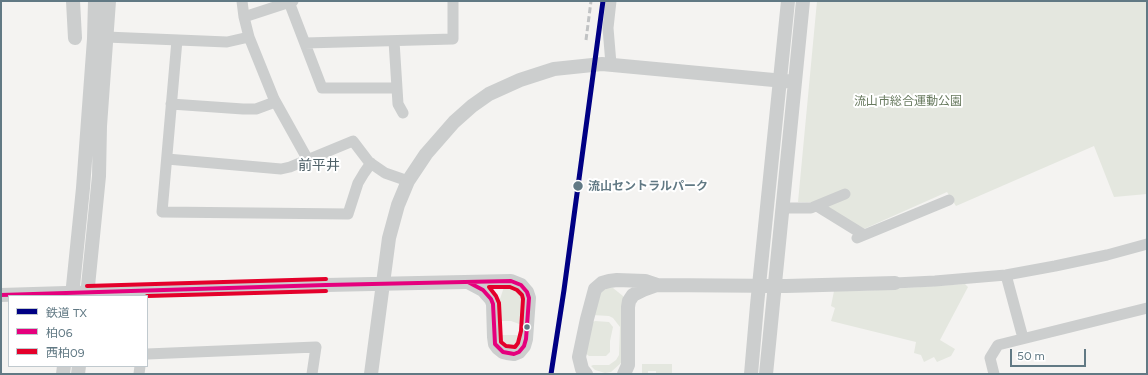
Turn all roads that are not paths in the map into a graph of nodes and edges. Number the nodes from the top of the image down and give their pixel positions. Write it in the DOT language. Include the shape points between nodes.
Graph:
graph roads {
  1 [pos="73,1"];
  2 [pos="95,1"];
  3 [pos="109,1"];
  4 [pos="242,1"];
  5 [pos="453,1"];
  6 [pos="611,1"];
  7 [pos="788,1"];
  8 [pos="803,1"];
  9 [pos="291,2"];
  10 [pos="244,17"];
  11 [pos="106,37"];
  12 [pos="249,37"];
  13 [pos="75,38"];
  14 [pos="177,40"];
  15 [pos="394,41"];
  16 [pos="305,43"];
  17 [pos="611,64"];
  18 [pos="780,80"];
  19 [pos="795,82"];
  20 [pos="397,88"];
  21 [pos="275,102"];
  22 [pos="171,104"];
  23 [pos="403,113"];
  24 [pos="167,159"];
  25 [pos="308,160"];
  26 [pos="371,163"];
  27 [pos="408,181"];
  28 [pos="844,194"];
  29 [pos="949,200"];
  30 [pos="818,206"];
  31 [pos="782,208"];
  32 [pos="1147,244"];
  33 [pos="1006,274"];
  34 [pos="504,281"];
  35 [pos="609,281"];
  36 [pos="468,282"];
  37 [pos="895,283"];
  38 [pos="384,284"];
  39 [pos="658,285"];
  40 [pos="760,285"];
  41 [pos="775,286"];
  42 [pos="72,294"];
  43 [pos="87,294"];
  44 [pos="1,295"];
  45 [pos="631,297"];
  46 [pos="493,304"];
  47 [pos="1147,308"];
  48 [pos="1023,338"];
  49 [pos="148,354"];
  50 [pos="312,374"];
  51 [pos="371,374"];
  52 [pos="586,374"];
  53 [pos="624,374"];
  54 [pos="751,374"];
  55 [pos="766,374"];
  56 [pos="994,374"];
  1 -- 13 [label="street"];
  2 -- 42 [label="street" via="83,188"];
  3 -- 11 [label="street"];
  4 -- 10 [label="street"];
  5 -- 15 [label="street" via="453,39"];
  6 -- 17 [label="street" via="608,28"];
  7 -- 18 [label="street"];
  8 -- 19 [label="street"];
  9 -- 10 [label="street"];
  9 -- 16 [label="street"];
  10 -- 12 [label="street"];
  11 -- 14 [label="street"];
  11 -- 43 [label="street" via="99,176"];
  12 -- 14 [label="street" via="227,42"];
  12 -- 21 [label="street"];
  14 -- 22 [label="street"];
  15 -- 16 [label="street"];
  15 -- 20 [label="street"];
  16 -- 20 [label="street" via="322,88"];
  17 -- 18 [label="street"];
  17 -- 27 [label="street" via="554,69 489,94 454,122 426,154"];
  18 -- 19 [label="street"];
  18 -- 40 [label="street"];
  19 -- 31 [label="street"];
  20 -- 23 [label="street" via="398,104"];
  21 -- 22 [label="street" via="256,109 243,110"];
  21 -- 25 [label="street"];
  22 -- 24 [label="street"];
  24 -- 25 [label="street" via="271,169 290,167"];
  24 -- 26 [label="street" via="162,212 348,214 358,184"];
  25 -- 26 [label="street" via="353,141"];
  26 -- 27 [label="street" via="385,173"];
  27 -- 38 [label="street" via="389,238"];
  28 -- 30 [label="street"];
  29 -- 30 [label="street" via="860,236"];
  30 -- 31 [label="street"];
  31 -- 41 [label="street"];
  32 -- 33 [label="street" via="1055,266"];
  33 -- 37 [label="street"];
  33 -- 48 [label="street"];
  34 -- 36 [label="street"];
  34 -- 46 [label="street"];
  34 -- 46 [label="street" via="521,285 529,298 526,339 519,352 503,352 495,344"];
  35 -- 39 [label="street" via="645,281"];
  35 -- 45 [label="street"];
  35 -- 52 [label="street" via="602,283 592,295 579,357"];
  36 -- 38 [label="street"];
  36 -- 46 [label="street" via="488,294"];
  37 -- 41 [label="street"];
  38 -- 43 [label="street"];
  38 -- 51 [label="street"];
  39 -- 40 [label="street"];
  39 -- 45 [label="street"];
  40 -- 41 [label="street"];
  40 -- 54 [label="street"];
  41 -- 55 [label="street"];
  42 -- 43 [label="street"];
  42 -- 44 [label="street"];
  45 -- 53 [label="street" via="628,306 628,365"];
  47 -- 48 [label="street"];
  48 -- 56 [label="street" via="998,345 990,358"];
  49 -- 50 [label="street" via="316,347"];
}
